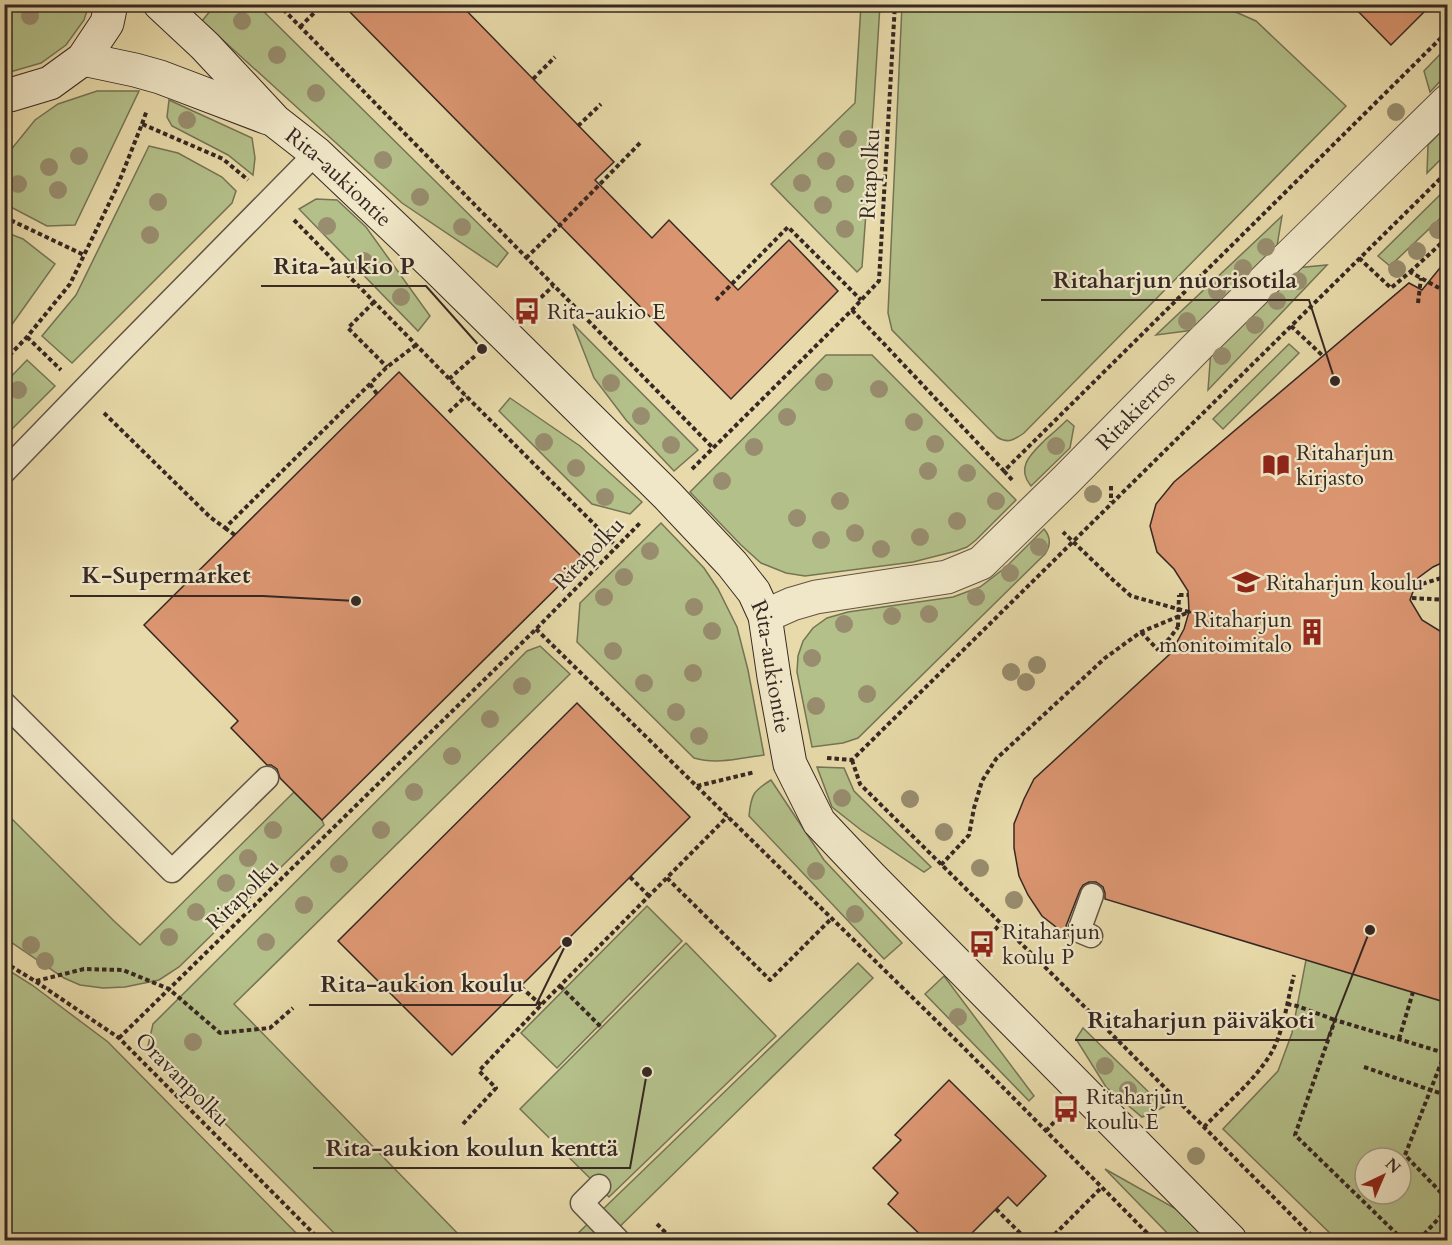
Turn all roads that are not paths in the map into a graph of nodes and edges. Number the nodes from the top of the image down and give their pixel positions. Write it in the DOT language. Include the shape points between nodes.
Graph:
graph roads {
  1 [pos="111,4"];
  2 [pos="160,4"];
  3 [pos="83,59"];
  4 [pos="6,97"];
  5 [pos="1448,101"];
  6 [pos="275,121"];
  7 [pos="316,153"];
  8 [pos="4,472"];
  9 [pos="765,616"];
  10 [pos="4,703"];
  11 [pos="267,778"];
  12 [pos="1092,895"];
  13 [pos="1091,936"];
  14 [pos="599,1186"];
  15 [pos="618,1240"];
  16 [pos="1230,1240"];
  1 -- 3 [label="street" via="107,23"];
  2 -- 6 [label="street, Rita-aukiontie"];
  3 -- 4 [label="street" via="50,83"];
  3 -- 6 [label="street, Rita-aukiontie" via="160,77"];
  5 -- 9 [label="street, Ritakierros" via="981,563 947,577 816,597"];
  6 -- 7 [label="street, Rita-aukiontie"];
  7 -- 8 [label="lane"];
  7 -- 9 [label="street, Rita-aukiontie" via="667,495 732,564 754,592"];
  9 -- 16 [label="street, Rita-aukiontie" via="790,764 819,822"];
  10 -- 11 [label="lane" via="172,871"];
  12 -- 13 [label="lane" via="1079,931"];
  14 -- 15 [label="lane" via="582,1203"];
}
